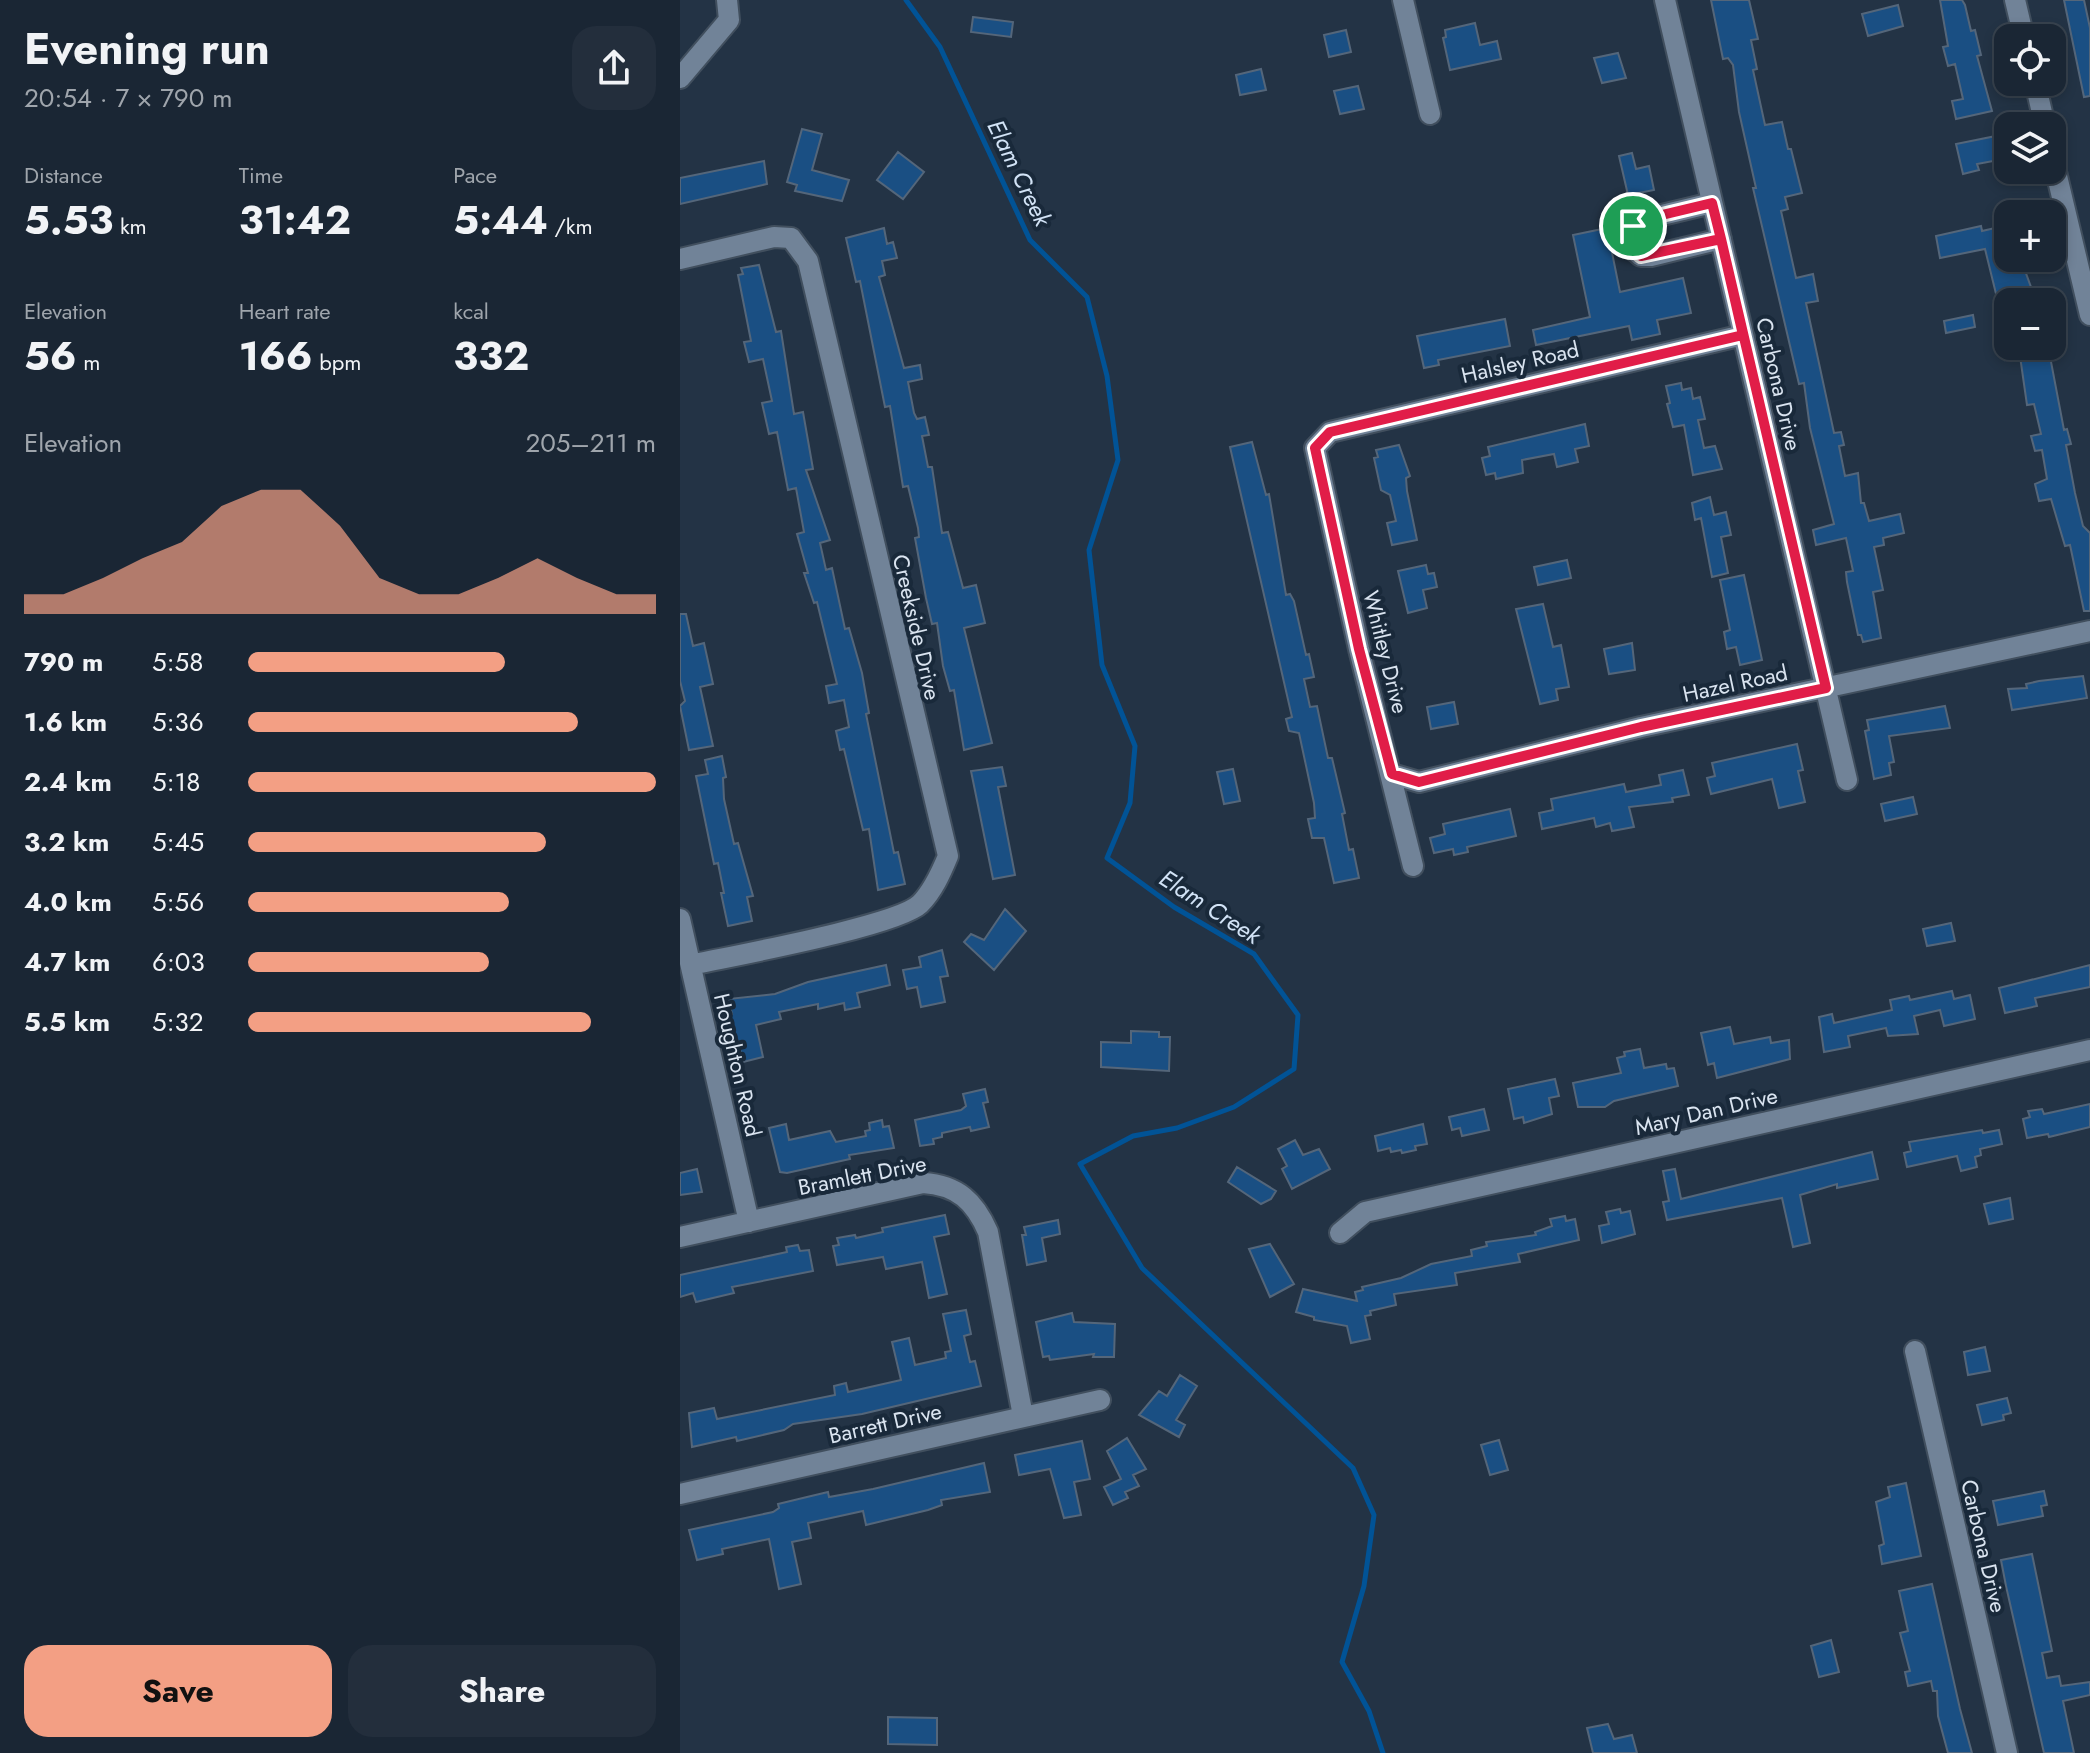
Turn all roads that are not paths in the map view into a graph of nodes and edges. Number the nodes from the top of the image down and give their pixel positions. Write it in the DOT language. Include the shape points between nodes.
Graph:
graph roads {
  1 [pos="727,0"];
  2 [pos="1403,0"];
  3 [pos="1665,0"];
  4 [pos="2015,0"];
  5 [pos="2021,24"];
  6 [pos="680,78"];
  7 [pos="1430,114"];
  8 [pos="2059,184"];
  9 [pos="1712,203"];
  10 [pos="1721,239"];
  11 [pos="680,259"];
  12 [pos="2090,315"];
  13 [pos="1743,335"];
  14 [pos="1315,448"];
  15 [pos="2090,631"];
  16 [pos="1826,688"];
  17 [pos="1392,774"];
  18 [pos="1847,780"];
  19 [pos="1413,866"];
  20 [pos="680,919"];
  21 [pos="691,965"];
  22 [pos="2090,1050"];
  23 [pos="749,1222"];
  24 [pos="1340,1233"];
  25 [pos="680,1237"];
  26 [pos="1915,1351"];
  27 [pos="1100,1400"];
  28 [pos="1023,1416"];
  29 [pos="680,1494"];
  30 [pos="2007,1753"];
  1 -- 6 [label="street" via="729,20"];
  2 -- 7 [label="street"];
  3 -- 9 [label="street, Carbona Drive"];
  4 -- 5 [label="street"];
  8 -- 12 [label="street"];
  9 -- 10 [label="street, Carbona Drive"];
  9 -- 10 [label="street" via="1641,220 1633,226 1635,251 1651,256"];
  10 -- 13 [label="street, Carbona Drive"];
  11 -- 21 [label="street, Creekside Drive" via="774,237 791,238 808,261 948,856 919,905 884,921"];
  13 -- 14 [label="street, Halsley Road" via="1330,432"];
  13 -- 16 [label="street, Carbona Drive"];
  14 -- 17 [label="street, Whitley Drive"];
  15 -- 16 [label="street, Hazel Road"];
  16 -- 17 [label="street, Hazel Road" via="1419,782"];
  16 -- 18 [label="street, Carbona Drive"];
  17 -- 19 [label="street, Whitley Drive"];
  20 -- 21 [label="street, Houghton Road"];
  21 -- 23 [label="street, Houghton Road"];
  22 -- 24 [label="street, Mary Dan Drive" via="1365,1212"];
  23 -- 25 [label="street, Bramlett Drive"];
  23 -- 28 [label="street, Bramlett Drive" via="923,1183 944,1184 964,1195 988,1232"];
  26 -- 30 [label="street, Carbona Drive"];
  27 -- 28 [label="street, Barrett Drive"];
  28 -- 29 [label="street, Barrett Drive"];
}
